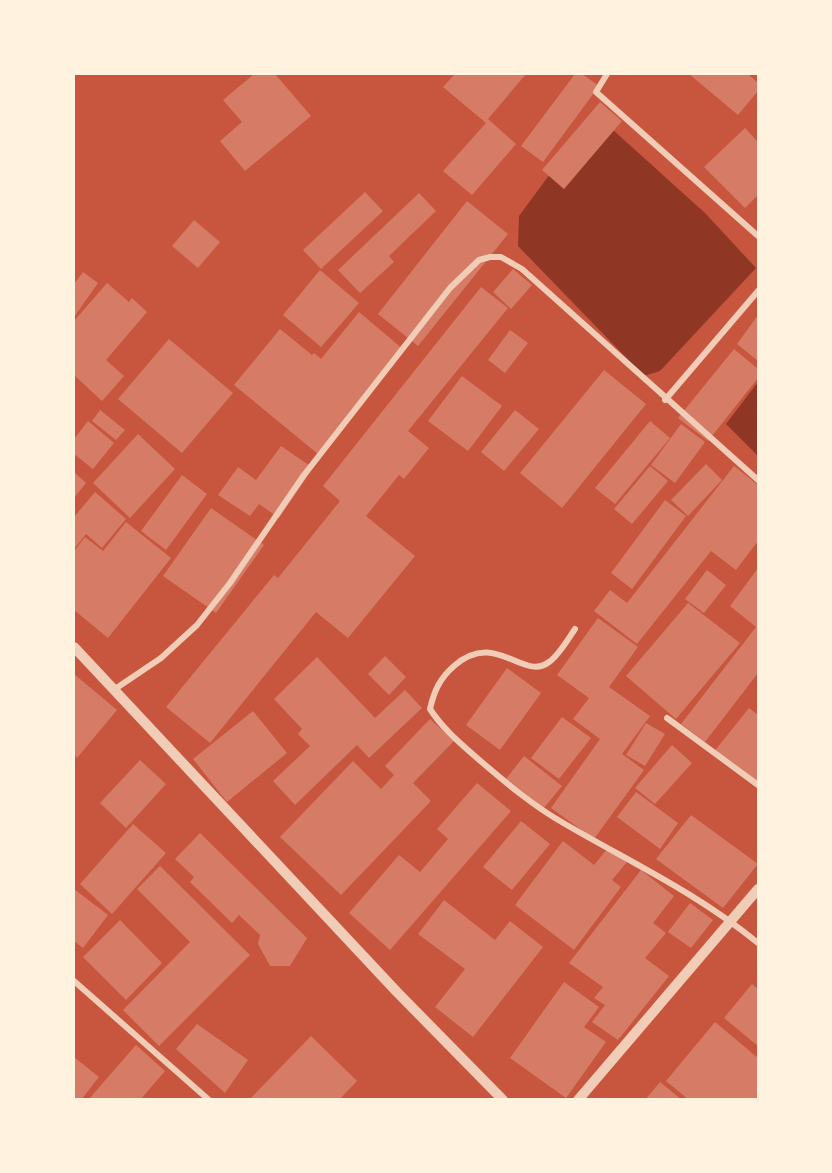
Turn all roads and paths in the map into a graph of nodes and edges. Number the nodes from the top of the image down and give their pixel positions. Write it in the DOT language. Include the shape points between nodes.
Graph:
graph roads {
  1 [pos="607,74"];
  2 [pos="759,236"];
  3 [pos="759,291"];
  4 [pos="665,400"];
  5 [pos="759,480"];
  6 [pos="575,629"];
  7 [pos="74,647"];
  8 [pos="115,689"];
  9 [pos="667,718"];
  10 [pos="759,785"];
  11 [pos="759,889"];
  12 [pos="732,921"];
  13 [pos="759,943"];
  14 [pos="74,981"];
  15 [pos="209,1100"];
  16 [pos="503,1100"];
  17 [pos="578,1100"];
  1 -- 2 [label="street" via="596,92"];
  3 -- 4 [label="street"];
  4 -- 5 [label="street"];
  4 -- 8 [label="street" via="522,269 501,258 479,260 450,288 304,475 197,625 160,658"];
  6 -- 12 [label="street" via="549,663 537,666 485,650 466,656 435,690 430,710 440,725 517,793 564,824 666,878"];
  7 -- 8 [label="street"];
  8 -- 16 [label="street"];
  9 -- 10 [label="street"];
  11 -- 12 [label="street"];
  12 -- 13 [label="street"];
  12 -- 17 [label="street"];
  14 -- 15 [label="street"];
}
